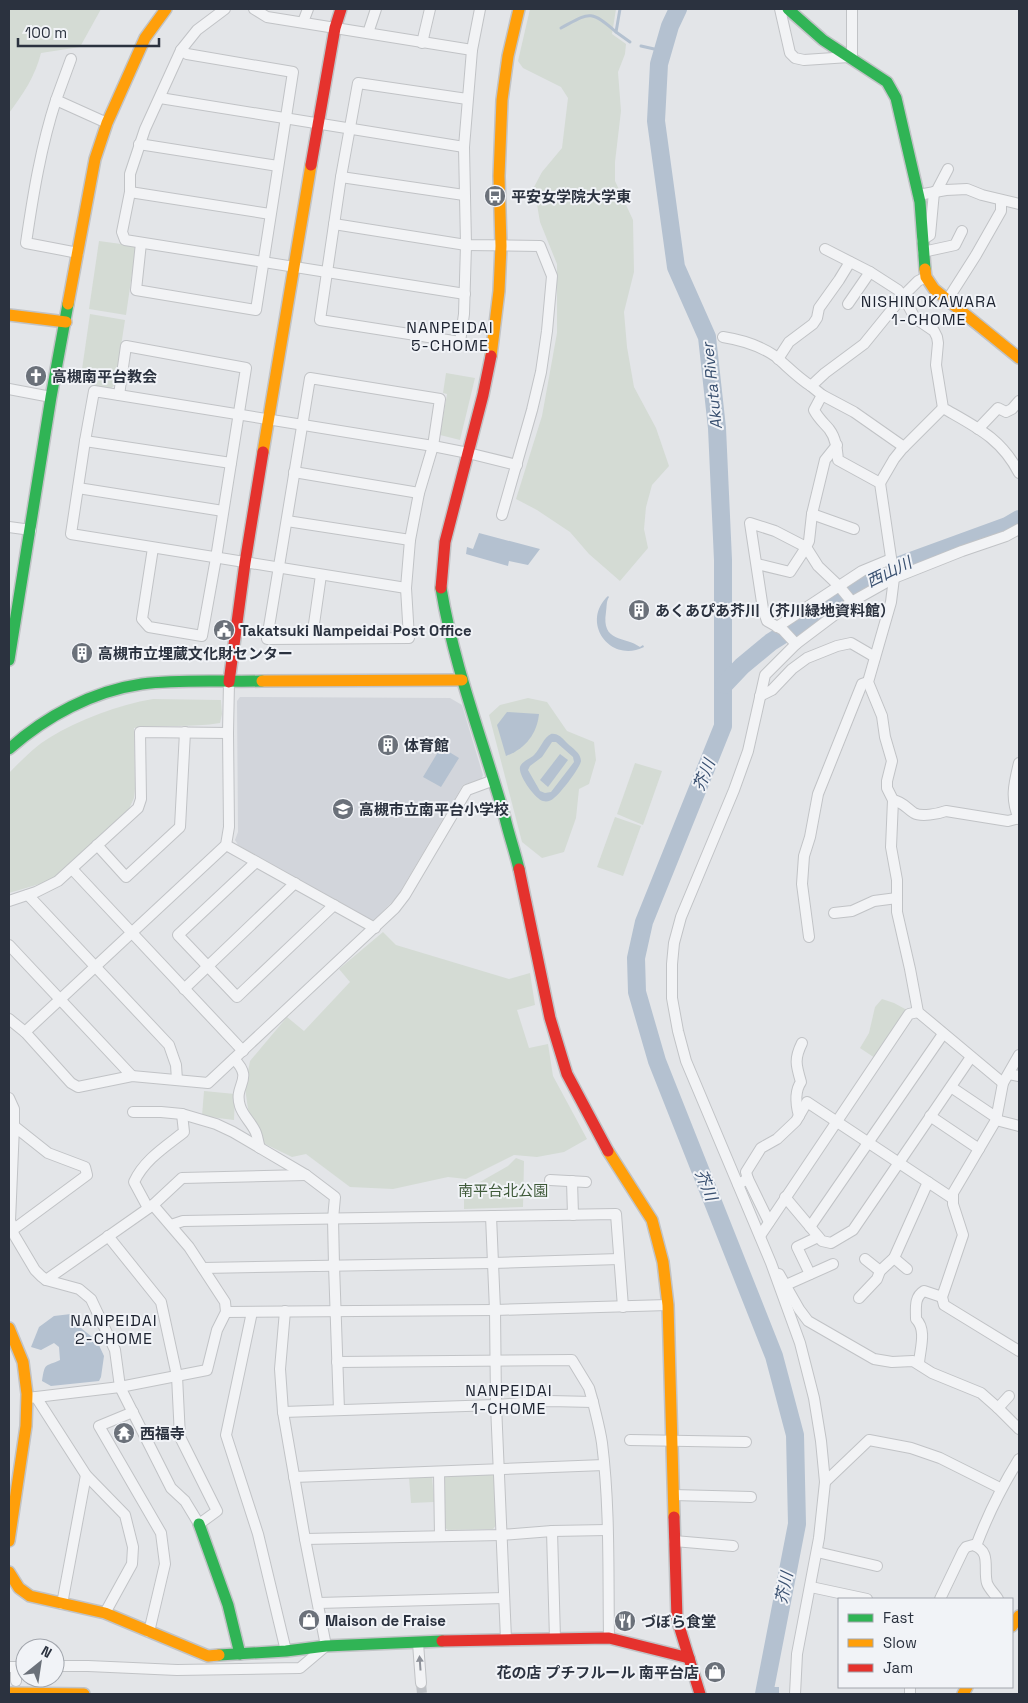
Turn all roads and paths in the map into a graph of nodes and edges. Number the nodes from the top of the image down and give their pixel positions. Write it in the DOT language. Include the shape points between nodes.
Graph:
graph roads {
  1 [pos="166,9"];
  2 [pos="225,9"];
  3 [pos="254,9"];
  4 [pos="308,9"];
  5 [pos="341,9"];
  6 [pos="376,9"];
  7 [pos="430,9"];
  8 [pos="480,9"];
  9 [pos="519,9"];
  10 [pos="780,9"];
  11 [pos="788,9"];
  12 [pos="852,9"];
  13 [pos="303,22"];
  14 [pos="335,28"];
  15 [pos="368,34"];
  16 [pos="422,43"];
  17 [pos="181,50"];
  18 [pos="472,50"];
  19 [pos="850,58"];
  20 [pos="70,59"];
  21 [pos="160,98"];
  22 [pos="467,99"];
  23 [pos="56,100"];
  24 [pos="286,119"];
  25 [pos="107,122"];
  26 [pos="318,124"];
  27 [pos="349,128"];
  28 [pos="139,144"];
  29 [pos="464,147"];
  30 [pos="278,166"];
  31 [pos="948,169"];
  32 [pos="341,177"];
  33 [pos="130,192"];
  34 [pos="935,192"];
  35 [pos="464,195"];
  36 [pos="918,195"];
  37 [pos="1001,200"];
  38 [pos="1019,204"];
  39 [pos="270,214"];
  40 [pos="334,224"];
  41 [pos="962,231"];
  42 [pos="141,243"];
  43 [pos="466,245"];
  44 [pos="501,246"];
  45 [pos="923,246"];
  46 [pos="825,249"];
  47 [pos="78,253"];
  48 [pos="263,262"];
  49 [pos="850,262"];
  50 [pos="295,266"];
  51 [pos="327,272"];
  52 [pos="870,272"];
  53 [pos="926,277"];
  54 [pos="465,294"];
  55 [pos="903,296"];
  56 [pos="948,300"];
  57 [pos="848,304"];
  58 [pos="9,315"];
  59 [pos="66,322"];
  60 [pos="724,338"];
  61 [pos="1019,358"];
  62 [pos="778,359"];
  63 [pos="811,386"];
  64 [pos="9,389"];
  65 [pos="119,395"];
  66 [pos="822,395"];
  67 [pos="52,396"];
  68 [pos="1019,401"];
  69 [pos="943,408"];
  70 [pos="238,414"];
  71 [pos="270,419"];
  72 [pos="302,423"];
  73 [pos="978,429"];
  74 [pos="84,441"];
  75 [pos="837,445"];
  76 [pos="433,446"];
  77 [pos="904,447"];
  78 [pos="468,453"];
  79 [pos="1016,457"];
  80 [pos="231,463"];
  81 [pos="517,465"];
  82 [pos="294,472"];
  83 [pos="1019,473"];
  84 [pos="880,483"];
  85 [pos="78,488"];
  86 [pos="419,493"];
  87 [pos="223,511"];
  88 [pos="812,514"];
  89 [pos="502,515"];
  90 [pos="287,522"];
  91 [pos="9,526"];
  92 [pos="854,529"];
  93 [pos="1019,529"];
  94 [pos="31,530"];
  95 [pos="410,540"];
  96 [pos="153,548"];
  97 [pos="806,548"];
  98 [pos="216,558"];
  99 [pos="891,559"];
  100 [pos="245,563"];
  101 [pos="757,564"];
  102 [pos="278,568"];
  103 [pos="321,575"];
  104 [pos="893,576"];
  105 [pos="839,586"];
  106 [pos="406,588"];
  107 [pos="852,601"];
  108 [pos="780,628"];
  109 [pos="312,638"];
  110 [pos="794,642"];
  111 [pos="874,658"];
  112 [pos="9,660"];
  113 [pos="462,680"];
  114 [pos="229,682"];
  115 [pos="868,682"];
  116 [pos="760,696"];
  117 [pos="185,732"];
  118 [pos="228,733"];
  119 [pos="10,745"];
  120 [pos="1019,763"];
  121 [pos="494,780"];
  122 [pos="893,800"];
  123 [pos="1019,818"];
  124 [pos="97,845"];
  125 [pos="226,845"];
  126 [pos="256,862"];
  127 [pos="72,869"];
  128 [pos="295,883"];
  129 [pos="28,895"];
  130 [pos="897,898"];
  131 [pos="9,901"];
  132 [pos="334,905"];
  133 [pos="834,913"];
  134 [pos="375,928"];
  135 [pos="131,933"];
  136 [pos="808,937"];
  137 [pos="9,946"];
  138 [pos="208,966"];
  139 [pos="95,967"];
  140 [pos="184,989"];
  141 [pos="60,1000"];
  142 [pos="918,1012"];
  143 [pos="9,1019"];
  144 [pos="25,1032"];
  145 [pos="943,1034"];
  146 [pos="802,1042"];
  147 [pos="242,1052"];
  148 [pos="1019,1055"];
  149 [pos="971,1057"];
  150 [pos="234,1059"];
  151 [pos="132,1076"];
  152 [pos="1019,1076"];
  153 [pos="1006,1078"];
  154 [pos="177,1080"];
  155 [pos="950,1087"];
  156 [pos="9,1098"];
  157 [pos="134,1112"];
  158 [pos="182,1114"];
  159 [pos="799,1116"];
  160 [pos="930,1116"];
  161 [pos="996,1119"];
  162 [pos="836,1121"];
  163 [pos="14,1126"];
  164 [pos="1019,1126"];
  165 [pos="869,1142"];
  166 [pos="260,1148"];
  167 [pos="979,1149"];
  168 [pos="899,1163"];
  169 [pos="306,1175"];
  170 [pos="748,1179"];
  171 [pos="550,1180"];
  172 [pos="572,1182"];
  173 [pos="586,1182"];
  174 [pos="928,1182"];
  175 [pos="738,1184"];
  176 [pos="785,1197"];
  177 [pos="952,1198"];
  178 [pos="150,1206"];
  179 [pos="573,1215"];
  180 [pos="491,1216"];
  181 [pos="333,1219"];
  182 [pos="769,1222"];
  183 [pos="171,1225"];
  184 [pos="810,1227"];
  185 [pos="12,1232"];
  186 [pos="108,1236"];
  187 [pos="760,1236"];
  188 [pos="818,1237"];
  189 [pos="894,1258"];
  190 [pos="619,1259"];
  191 [pos="865,1259"];
  192 [pos="492,1263"];
  193 [pos="771,1263"];
  194 [pos="832,1264"];
  195 [pos="334,1265"];
  196 [pos="203,1268"];
  197 [pos="907,1269"];
  198 [pos="880,1271"];
  199 [pos="810,1274"];
  200 [pos="46,1280"];
  201 [pos="786,1285"];
  202 [pos="942,1297"];
  203 [pos="859,1298"];
  204 [pos="668,1305"];
  205 [pos="623,1307"];
  206 [pos="495,1310"];
  207 [pos="285,1311"];
  208 [pos="226,1312"];
  209 [pos="252,1312"];
  210 [pos="336,1312"];
  211 [pos="9,1328"];
  212 [pos="1019,1351"];
  213 [pos="495,1361"];
  214 [pos="337,1362"];
  215 [pos="919,1363"];
  216 [pos="177,1376"];
  217 [pos="120,1387"];
  218 [pos="1009,1396"];
  219 [pos="32,1398"];
  220 [pos="593,1402"];
  221 [pos="496,1405"];
  222 [pos="998,1408"];
  223 [pos="340,1410"];
  224 [pos="133,1412"];
  225 [pos="283,1412"];
  226 [pos="1019,1429"];
  227 [pos="630,1440"];
  228 [pos="671,1442"];
  229 [pos="746,1442"];
  230 [pos="1019,1459"];
  231 [pos="604,1465"];
  232 [pos="499,1470"];
  233 [pos="439,1472"];
  234 [pos="86,1475"];
  235 [pos="294,1477"];
  236 [pos="13,1482"];
  237 [pos="825,1482"];
  238 [pos="1000,1488"];
  239 [pos="673,1495"];
  240 [pos="751,1497"];
  241 [pos="199,1524"];
  242 [pos="552,1530"];
  243 [pos="607,1530"];
  244 [pos="501,1535"];
  245 [pos="440,1536"];
  246 [pos="305,1539"];
  247 [pos="9,1541"];
  248 [pos="674,1541"];
  249 [pos="733,1546"];
  250 [pos="976,1546"];
  251 [pos="817,1552"];
  252 [pos="877,1566"];
  253 [pos="9,1572"];
  254 [pos="12,1587"];
  255 [pos="811,1587"];
  256 [pos="504,1598"];
  257 [pos="862,1598"];
  258 [pos="940,1598"];
  259 [pos="997,1598"];
  260 [pos="318,1603"];
  261 [pos="62,1604"];
  262 [pos="105,1612"];
  263 [pos="149,1632"];
  264 [pos="609,1638"];
  265 [pos="506,1639"];
  266 [pos="555,1639"];
  267 [pos="418,1643"];
  268 [pos="326,1646"];
  269 [pos="286,1651"];
  270 [pos="240,1654"];
  271 [pos="689,1658"];
  272 [pos="65,1666"];
  273 [pos="421,1683"];
  274 [pos="9,1693"];
  275 [pos="84,1694"];
  276 [pos="700,1694"];
  277 [pos="795,1694"];
  1 -- 25 [label="main road" via="145,38"];
  2 -- 17 [label="street" via="197,30"];
  3 -- 13 [label="street" via="267,17"];
  4 -- 13 [label="street"];
  5 -- 14 [label="main road"];
  6 -- 15 [label="street"];
  7 -- 16 [label="street"];
  8 -- 18 [label="street"];
  9 -- 44 [label="main road" via="502,100"];
  10 -- 19 [label="street" via="790,53 795,58"];
  11 -- 19 [label="main road" via="823,40"];
  12 -- 19 [label="street"];
  13 -- 14 [label="street"];
  14 -- 15 [label="street"];
  14 -- 26 [label="main road"];
  15 -- 16 [label="street"];
  16 -- 18 [label="street"];
  17 -- 21 [label="street"];
  17 -- 24 [label="street" via="187,54 293,72"];
  18 -- 22 [label="street"];
  19 -- 36 [label="main road" via="887,82 896,98"];
  20 -- 23 [label="street"];
  21 -- 24 [label="street"];
  21 -- 28 [label="street"];
  22 -- 27 [label="street" via="358,83"];
  22 -- 29 [label="street"];
  23 -- 25 [label="street"];
  23 -- 47 [label="street" via="48,123 26,243"];
  24 -- 26 [label="street"];
  24 -- 30 [label="street"];
  25 -- 47 [label="main road" via="95,160"];
  26 -- 27 [label="street"];
  26 -- 50 [label="main road"];
  27 -- 29 [label="street"];
  27 -- 32 [label="street"];
  28 -- 30 [label="street"];
  28 -- 33 [label="street" via="130,174"];
  29 -- 35 [label="street"];
  30 -- 39 [label="street"];
  31 -- 34 [label="street"];
  32 -- 35 [label="street"];
  32 -- 40 [label="street"];
  33 -- 39 [label="street"];
  33 -- 42 [label="street" via="122,232 125,240"];
  34 -- 36 [label="street"];
  34 -- 37 [label="street" via="967,189"];
  34 -- 45 [label="street" via="930,235"];
  35 -- 43 [label="street"];
  36 -- 45 [label="main road"];
  37 -- 38 [label="street"];
  37 -- 56 [label="street" via="1001,210"];
  39 -- 48 [label="street"];
  40 -- 43 [label="street"];
  40 -- 51 [label="street"];
  41 -- 45 [label="street" via="955,245"];
  42 -- 48 [label="street"];
  42 -- 48 [label="street" via="136,290 256,310"];
  43 -- 44 [label="street"];
  43 -- 54 [label="street"];
  44 -- 78 [label="main road" via="493,346"];
  44 -- 81 [label="street" via="540,246 552,276 541,372"];
  45 -- 53 [label="main road"];
  46 -- 49 [label="street"];
  47 -- 59 [label="main road"];
  48 -- 50 [label="street"];
  49 -- 52 [label="street"];
  49 -- 62 [label="street" via="819,308 813,324 790,342"];
  50 -- 51 [label="street"];
  50 -- 71 [label="main road"];
  51 -- 54 [label="street"];
  51 -- 54 [label="street" via="320,320 460,342"];
  52 -- 55 [label="street"];
  52 -- 57 [label="street"];
  53 -- 55 [label="street"];
  53 -- 56 [label="main road" via="934,289"];
  55 -- 63 [label="street" via="864,344"];
  55 -- 69 [label="street" via="915,318 937,336 936,366"];
  56 -- 61 [label="main road"];
  58 -- 59 [label="main road"];
  59 -- 67 [label="main road"];
  60 -- 62 [label="street" via="749,343"];
  62 -- 63 [label="street"];
  63 -- 66 [label="street"];
  64 -- 67 [label="street"];
  65 -- 70 [label="street"];
  65 -- 70 [label="street" via="126,346 246,368"];
  65 -- 74 [label="street" via="94,390"];
  66 -- 75 [label="street" via="814,410"];
  66 -- 77 [label="street" via="854,412"];
  67 -- 94 [label="main road"];
  68 -- 73 [label="street" via="1006,412 998,408"];
  69 -- 73 [label="street"];
  69 -- 77 [label="street"];
  70 -- 71 [label="street"];
  70 -- 80 [label="street"];
  71 -- 72 [label="street"];
  71 -- 100 [label="main road"];
  72 -- 76 [label="street"];
  72 -- 76 [label="street" via="310,378 440,399"];
  72 -- 82 [label="street"];
  73 -- 79 [label="street"];
  74 -- 80 [label="street"];
  74 -- 85 [label="street"];
  75 -- 84 [label="street" via="838,460"];
  75 -- 88 [label="street" via="825,460"];
  76 -- 78 [label="street"];
  76 -- 86 [label="street"];
  77 -- 84 [label="street"];
  78 -- 81 [label="street"];
  78 -- 113 [label="main road" via="445,542 441,585"];
  79 -- 83 [label="street"];
  80 -- 87 [label="street"];
  81 -- 89 [label="street"];
  82 -- 86 [label="street"];
  82 -- 90 [label="street"];
  84 -- 99 [label="street"];
  85 -- 87 [label="street"];
  85 -- 96 [label="street" via="71,534"];
  86 -- 95 [label="street"];
  87 -- 98 [label="street"];
  88 -- 92 [label="street"];
  88 -- 97 [label="street"];
  90 -- 95 [label="street"];
  90 -- 102 [label="street"];
  91 -- 94 [label="street"];
  93 -- 104 [label="street"];
  94 -- 112 [label="main road"];
  95 -- 106 [label="street"];
  96 -- 98 [label="street"];
  96 -- 98 [label="street" via="142,619 149,627 202,636"];
  97 -- 101 [label="street" via="790,572"];
  97 -- 101 [label="street" via="775,531 750,523"];
  97 -- 105 [label="street" via="818,566"];
  98 -- 100 [label="street"];
  99 -- 104 [label="street"];
  99 -- 105 [label="street" via="862,570"];
  100 -- 102 [label="street"];
  100 -- 114 [label="main road"];
  101 -- 108 [label="street" via="767,622"];
  102 -- 103 [label="street"];
  102 -- 109 [label="street" via="267,640"];
  103 -- 106 [label="street"];
  103 -- 109 [label="street"];
  104 -- 107 [label="street"];
  104 -- 111 [label="street" via="891,602"];
  105 -- 107 [label="street"];
  105 -- 108 [label="street"];
  106 -- 109 [label="street" via="409,638"];
  107 -- 110 [label="street"];
  108 -- 110 [label="street"];
  110 -- 116 [label="street" via="765,675"];
  111 -- 115 [label="street"];
  111 -- 116 [label="street" via="851,643 836,646 807,658 772,690"];
  113 -- 114 [label="main road"];
  113 -- 121 [label="main road"];
  114 -- 118 [label="street"];
  114 -- 119 [label="main road" via="162,682 128,687 82,702"];
  115 -- 122 [label="street" via="882,716 892,761 887,788"];
  115 -- 136 [label="street" via="862,684 818,794 804,856 802,884"];
  116 -- 175 [label="street" via="748,751 681,917 672,964 672,998 686,1061"];
  117 -- 118 [label="street"];
  117 -- 124 [label="street" via="140,732 141,799 138,808"];
  117 -- 124 [label="street" via="180,827 126,877"];
  118 -- 125 [label="street" via="229,827"];
  120 -- 123 [label="street" via="1013,796"];
  121 -- 134 [label="street" via="467,790 405,895"];
  121 -- 204 [label="main road" via="518,865 550,1018 567,1074 599,1136 652,1220 664,1263"];
  122 -- 123 [label="street" via="900,801 918,814 946,811 1008,821"];
  122 -- 130 [label="street" via="891,847"];
  124 -- 127 [label="street"];
  125 -- 126 [label="street"];
  125 -- 135 [label="street"];
  126 -- 128 [label="street"];
  126 -- 138 [label="street" via="178,935"];
  127 -- 129 [label="street" via="51,885"];
  127 -- 135 [label="street"];
  128 -- 132 [label="street"];
  128 -- 138 [label="street"];
  129 -- 131 [label="street"];
  129 -- 139 [label="street"];
  130 -- 133 [label="street"];
  130 -- 142 [label="street" via="897,912"];
  132 -- 134 [label="street"];
  132 -- 138 [label="street" via="237,997"];
  134 -- 147 [label="street"];
  135 -- 139 [label="street"];
  135 -- 140 [label="street"];
  137 -- 141 [label="street"];
  138 -- 140 [label="street"];
  139 -- 141 [label="street"];
  139 -- 154 [label="street" via="169,1045 175,1058"];
  140 -- 147 [label="street"];
  141 -- 144 [label="street"];
  141 -- 151 [label="street"];
  142 -- 145 [label="street"];
  142 -- 162 [label="street" via="909,1014"];
  143 -- 144 [label="street"];
  144 -- 151 [label="street" via="71,1083 78,1086"];
  145 -- 149 [label="street"];
  145 -- 165 [label="street"];
  146 -- 159 [label="street" via="796,1054 800,1082 796,1098"];
  147 -- 150 [label="street"];
  148 -- 153 [label="street"];
  149 -- 153 [label="street"];
  149 -- 155 [label="street"];
  150 -- 154 [label="street" via="208,1083"];
  150 -- 166 [label="street" via="243,1069 244,1076 239,1090 239,1105 255,1132"];
  151 -- 154 [label="street"];
  152 -- 153 [label="street"];
  153 -- 161 [label="street"];
  155 -- 160 [label="street"];
  155 -- 161 [label="street"];
  156 -- 163 [label="street" via="14,1109"];
  157 -- 158 [label="street"];
  158 -- 166 [label="street" via="216,1124"];
  158 -- 178 [label="street" via="184,1132 151,1158 134,1182"];
  159 -- 162 [label="street" via="807,1102"];
  159 -- 170 [label="street" via="777,1139 761,1148 746,1172"];
  160 -- 167 [label="street"];
  160 -- 168 [label="street"];
  161 -- 164 [label="street"];
  161 -- 167 [label="street"];
  162 -- 165 [label="street"];
  162 -- 176 [label="street"];
  163 -- 185 [label="street"];
  163 -- 185 [label="street" via="48,1153 84,1167 87,1175"];
  165 -- 168 [label="street"];
  165 -- 184 [label="street"];
  166 -- 169 [label="street"];
  167 -- 177 [label="street"];
  168 -- 174 [label="street"];
  168 -- 188 [label="street" via="853,1230 831,1243"];
  169 -- 178 [label="street" via="182,1178"];
  169 -- 181 [label="street" via="335,1197"];
  170 -- 175 [label="street"];
  170 -- 182 [label="street"];
  171 -- 172 [label="street"];
  172 -- 173 [label="street"];
  172 -- 179 [label="street"];
  174 -- 177 [label="street"];
  174 -- 189 [label="street"];
  175 -- 187 [label="street"];
  176 -- 182 [label="street"];
  176 -- 184 [label="street"];
  177 -- 202 [label="street" via="963,1236"];
  178 -- 183 [label="street"];
  178 -- 186 [label="street"];
  179 -- 180 [label="street"];
  179 -- 190 [label="street" via="616,1214"];
  180 -- 181 [label="street"];
  180 -- 192 [label="street"];
  181 -- 183 [label="street" via="183,1221"];
  181 -- 195 [label="street"];
  182 -- 187 [label="street"];
  183 -- 196 [label="street"];
  184 -- 188 [label="street"];
  185 -- 200 [label="street" via="35,1270"];
  186 -- 200 [label="street"];
  186 -- 216 [label="street" via="161,1302"];
  187 -- 193 [label="street"];
  188 -- 199 [label="street" via="797,1248"];
  189 -- 197 [label="street"];
  189 -- 198 [label="street"];
  190 -- 192 [label="street"];
  190 -- 205 [label="street"];
  191 -- 198 [label="street"];
  192 -- 195 [label="street"];
  192 -- 206 [label="street"];
  193 -- 201 [label="street"];
  193 -- 237 [label="street" via="800,1343 814,1398"];
  194 -- 199 [label="street"];
  195 -- 196 [label="street"];
  195 -- 210 [label="street"];
  196 -- 208 [label="street" via="225,1302"];
  198 -- 203 [label="street" via="877,1279"];
  199 -- 201 [label="street"];
  200 -- 217 [label="street" via="79,1289 91,1299 115,1350"];
  201 -- 215 [label="street" via="808,1320 874,1359"];
  202 -- 212 [label="street" via="944,1305"];
  202 -- 215 [label="street" via="924,1292 916,1300 916,1319 922,1331"];
  204 -- 205 [label="street"];
  204 -- 228 [label="main road"];
  205 -- 206 [label="street"];
  206 -- 210 [label="street"];
  206 -- 213 [label="street"];
  207 -- 209 [label="street"];
  207 -- 210 [label="street"];
  207 -- 225 [label="street" via="280,1369"];
  208 -- 209 [label="street"];
  208 -- 216 [label="street" via="216,1333 207,1370"];
  209 -- 269 [label="street" via="226,1435 258,1534"];
  210 -- 214 [label="street"];
  211 -- 219 [label="main road" via="25,1367"];
  213 -- 214 [label="street"];
  213 -- 220 [label="street" via="572,1360 589,1388"];
  213 -- 221 [label="street"];
  214 -- 223 [label="street"];
  215 -- 222 [label="street" via="932,1373 981,1393"];
  216 -- 217 [label="street"];
  216 -- 241 [label="street" via="180,1437 217,1511"];
  217 -- 219 [label="street"];
  217 -- 224 [label="street"];
  218 -- 222 [label="street"];
  219 -- 234 [label="street"];
  219 -- 236 [label="main road"];
  220 -- 221 [label="street"];
  220 -- 231 [label="street"];
  221 -- 223 [label="street"];
  221 -- 232 [label="street"];
  222 -- 226 [label="street"];
  223 -- 225 [label="street"];
  224 -- 241 [label="street" via="171,1488 185,1501"];
  224 -- 263 [label="street" via="99,1426 161,1533 165,1564"];
  225 -- 235 [label="street"];
  227 -- 228 [label="street"];
  228 -- 229 [label="street"];
  228 -- 239 [label="main road"];
  230 -- 238 [label="street"];
  231 -- 232 [label="street"];
  231 -- 243 [label="street"];
  232 -- 233 [label="street"];
  232 -- 244 [label="street"];
  233 -- 235 [label="street"];
  233 -- 245 [label="street"];
  234 -- 261 [label="street"];
  234 -- 262 [label="street" via="125,1515 132,1547 132,1564"];
  235 -- 246 [label="street"];
  236 -- 247 [label="main road"];
  237 -- 238 [label="street" via="870,1440 940,1458"];
  237 -- 251 [label="street"];
  238 -- 250 [label="street"];
  239 -- 240 [label="street"];
  239 -- 248 [label="main road"];
  241 -- 270 [label="main road" via="226,1598"];
  242 -- 243 [label="street"];
  242 -- 244 [label="street"];
  242 -- 266 [label="street"];
  243 -- 264 [label="street"];
  244 -- 245 [label="street"];
  244 -- 256 [label="street"];
  245 -- 246 [label="street"];
  246 -- 260 [label="street"];
  248 -- 249 [label="street"];
  248 -- 271 [label="main road" via="676,1619"];
  250 -- 258 [label="street" via="968,1546 963,1551"];
  250 -- 259 [label="street" via="985,1555 988,1584"];
  251 -- 252 [label="street"];
  251 -- 255 [label="street"];
  253 -- 254 [label="main road"];
  254 -- 261 [label="main road" via="30,1596"];
  255 -- 257 [label="street"];
  255 -- 277 [label="street" via="797,1654"];
  256 -- 260 [label="street"];
  256 -- 265 [label="street"];
  260 -- 268 [label="street"];
  261 -- 262 [label="main road"];
  262 -- 263 [label="main road"];
  263 -- 270 [label="main road" via="208,1656"];
  264 -- 266 [label="main road"];
  264 -- 271 [label="main road"];
  265 -- 266 [label="main road"];
  265 -- 267 [label="main road"];
  267 -- 268 [label="main road"];
  273 -- 267 [label="street, one-way"];
  268 -- 269 [label="main road"];
  268 -- 272 [label="street" via="300,1668 177,1670"];
  269 -- 270 [label="main road"];
  271 -- 276 [label="main road"];
  274 -- 275 [label="main road"];
}
